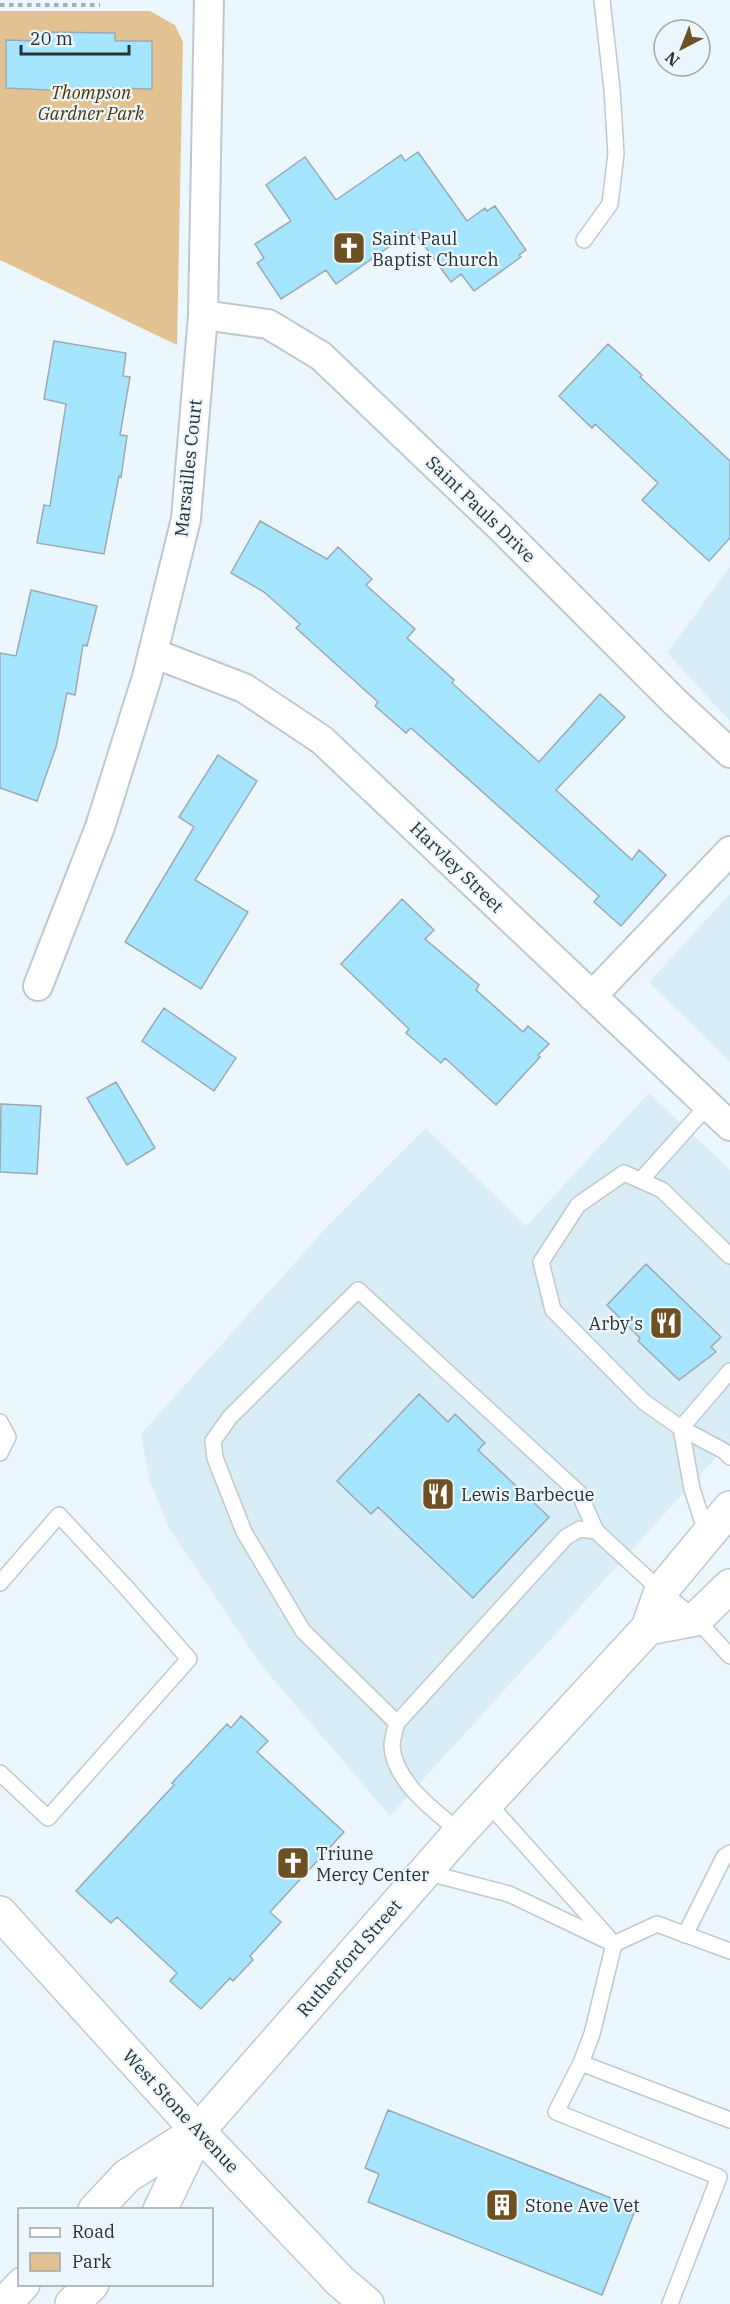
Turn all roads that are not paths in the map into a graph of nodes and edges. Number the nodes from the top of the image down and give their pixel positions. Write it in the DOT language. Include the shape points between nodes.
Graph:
graph roads {
  1 [pos="209,0"];
  2 [pos="602,0"];
  3 [pos="584,240"];
  4 [pos="203,315"];
  5 [pos="153,652"];
  6 [pos="730,753"];
  7 [pos="730,851"];
  8 [pos="38,986"];
  9 [pos="592,996"];
  10 [pos="708,1105"];
  11 [pos="730,1126"];
  12 [pos="641,1180"];
  13 [pos="730,1256"];
  14 [pos="730,1371"];
  15 [pos="0,1422"];
  16 [pos="681,1428"];
  17 [pos="0,1453"];
  18 [pos="730,1457"];
  19 [pos="730,1508"];
  20 [pos="596,1531"];
  21 [pos="707,1534"];
  22 [pos="0,1583"];
  23 [pos="730,1586"];
  24 [pos="661,1591"];
  25 [pos="696,1619"];
  26 [pos="648,1628"];
  27 [pos="730,1656"];
  28 [pos="397,1723"];
  29 [pos="3,1783"];
  30 [pos="487,1802"];
  31 [pos="460,1832"];
  32 [pos="730,1853"];
  33 [pos="425,1872"];
  34 [pos="0,1913"];
  35 [pos="685,1935"];
  36 [pos="614,1944"];
  37 [pos="730,1951"];
  38 [pos="580,2063"];
  39 [pos="730,2120"];
  40 [pos="198,2131"];
  41 [pos="97,2208"];
  42 [pos="161,2208"];
  43 [pos="21,2286"];
  44 [pos="90,2286"];
  45 [pos="4,2304"];
  46 [pos="72,2304"];
  47 [pos="367,2304"];
  48 [pos="670,2304"];
  1 -- 4 [label="street, Marsailles Court"];
  2 -- 3 [label="lane" via="616,154 610,204"];
  4 -- 5 [label="street, Marsailles Court" via="186,519"];
  4 -- 6 [label="street, Saint Pauls Drive" via="268,324 321,356"];
  5 -- 8 [label="street, Marsailles Court" via="100,827"];
  5 -- 9 [label="street, Harvley Street" via="244,688 322,740"];
  7 -- 9 [label="street"];
  9 -- 10 [label="street, Harvley Street"];
  10 -- 11 [label="street, Harvley Street"];
  10 -- 12 [label="lane"];
  12 -- 13 [label="lane" via="662,1190"];
  12 -- 16 [label="lane" via="624,1173 578,1205 541,1262 552,1310 644,1402"];
  14 -- 16 [label="lane"];
  15 -- 17 [label="lane" via="8,1437"];
  16 -- 18 [label="lane"];
  16 -- 21 [label="lane"];
  19 -- 21 [label="main road, Rutherford Street"];
  20 -- 24 [label="lane"];
  20 -- 28 [label="lane" via="580,1529 566,1538"];
  20 -- 28 [label="lane" via="579,1493 358,1290 230,1417 213,1441 214,1458 244,1532 303,1631"];
  21 -- 24 [label="main road, Rutherford Street"];
  22 -- 29 [label="lane" via="58,1515 189,1659 48,1818"];
  23 -- 25 [label="main road"];
  24 -- 25 [label="lane"];
  24 -- 26 [label="main road, Rutherford Street"];
  25 -- 26 [label="main road"];
  25 -- 27 [label="lane"];
  26 -- 30 [label="main road, Rutherford Street"];
  28 -- 31 [label="lane" via="392,1746 401,1775 423,1801"];
  30 -- 31 [label="main road, Rutherford Street"];
  30 -- 36 [label="lane"];
  31 -- 33 [label="main road, Rutherford Street"];
  32 -- 35 [label="lane" via="724,1857"];
  33 -- 36 [label="lane" via="509,1894"];
  33 -- 40 [label="main road, Rutherford Street"];
  34 -- 40 [label="main road, West Stone Avenue"];
  35 -- 36 [label="lane" via="657,1924"];
  35 -- 37 [label="lane"];
  36 -- 38 [label="lane" via="592,2034"];
  38 -- 39 [label="lane"];
  38 -- 48 [label="lane" via="556,2112 719,2177"];
  40 -- 41 [label="main road, Rutherford Street" via="127,2176"];
  40 -- 42 [label="main road, Rutherford Street"];
  40 -- 47 [label="main road, West Stone Avenue" via="340,2281"];
  43 -- 45 [label="main road"];
  44 -- 46 [label="main road"];
}
